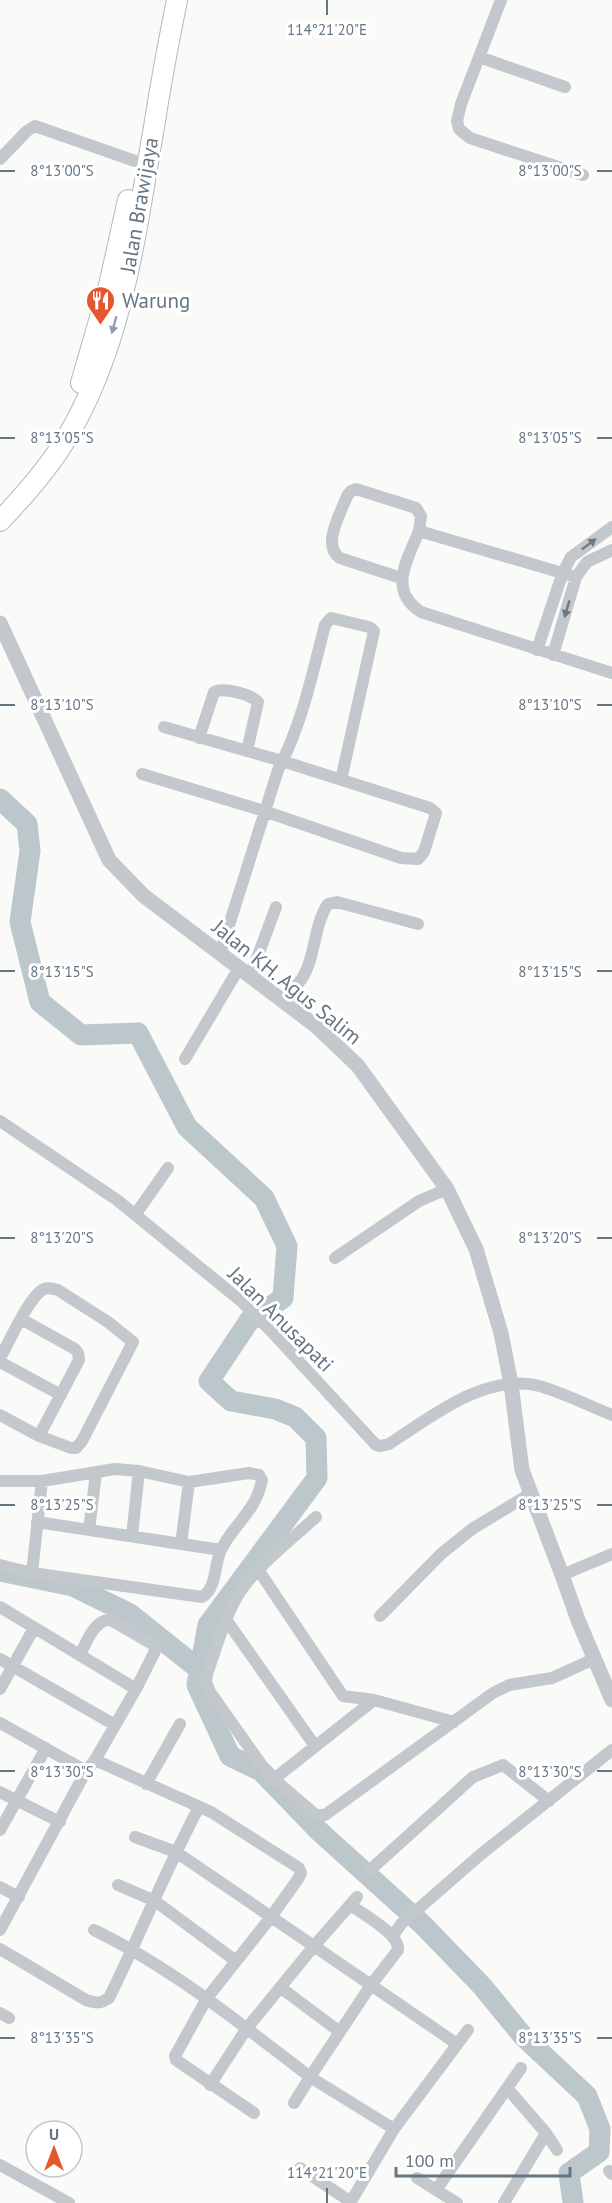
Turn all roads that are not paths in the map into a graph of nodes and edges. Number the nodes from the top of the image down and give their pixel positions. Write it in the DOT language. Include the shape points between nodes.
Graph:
graph roads {
  1 [pos="164,0"];
  2 [pos="177,0"];
  3 [pos="501,0"];
  4 [pos="479,57"];
  5 [pos="156,76"];
  6 [pos="565,87"];
  7 [pos="0,159"];
  8 [pos="135,161"];
  9 [pos="583,175"];
  10 [pos="0,501"];
  11 [pos="0,520"];
  12 [pos="612,526"];
  13 [pos="419,531"];
  14 [pos="612,550"];
  15 [pos="562,575"];
  16 [pos="576,577"];
  17 [pos="401,578"];
  18 [pos="0,623"];
  19 [pos="537,650"];
  20 [pos="553,655"];
  21 [pos="612,673"];
  22 [pos="164,727"];
  23 [pos="200,738"];
  24 [pos="247,751"];
  25 [pos="282,761"];
  26 [pos="142,774"];
  27 [pos="341,780"];
  28 [pos="264,811"];
  29 [pos="276,907"];
  30 [pos="418,924"];
  31 [pos="220,954"];
  32 [pos="245,973"];
  33 [pos="280,999"];
  34 [pos="184,1059"];
  35 [pos="0,1121"];
  36 [pos="168,1168"];
  37 [pos="447,1189"];
  38 [pos="135,1215"];
  39 [pos="334,1258"];
  40 [pos="21,1319"];
  41 [pos="0,1360"];
  42 [pos="511,1384"];
  43 [pos="61,1395"];
  44 [pos="0,1415"];
  45 [pos="612,1415"];
  46 [pos="39,1436"];
  47 [pos="139,1471"];
  48 [pos="96,1473"];
  49 [pos="0,1481"];
  50 [pos="42,1481"];
  51 [pos="189,1482"];
  52 [pos="530,1494"];
  53 [pos="316,1517"];
  54 [pos="38,1522"];
  55 [pos="89,1530"];
  56 [pos="132,1536"];
  57 [pos="181,1544"];
  58 [pos="221,1550"];
  59 [pos="612,1554"];
  60 [pos="0,1565"];
  61 [pos="259,1571"];
  62 [pos="32,1573"];
  63 [pos="562,1575"];
  64 [pos="0,1607"];
  65 [pos="380,1616"];
  66 [pos="227,1621"];
  67 [pos="34,1628"];
  68 [pos="80,1655"];
  69 [pos="0,1659"];
  70 [pos="594,1659"];
  71 [pos="12,1666"];
  72 [pos="0,1689"];
  73 [pos="136,1689"];
  74 [pos="343,1696"];
  75 [pos="374,1700"];
  76 [pos="612,1700"];
  77 [pos="357,1713"];
  78 [pos="454,1722"];
  79 [pos="0,1723"];
  80 [pos="180,1724"];
  81 [pos="115,1725"];
  82 [pos="315,1746"];
  83 [pos="46,1748"];
  84 [pos="612,1750"];
  85 [pos="95,1760"];
  86 [pos="86,1771"];
  87 [pos="274,1779"];
  88 [pos="146,1784"];
  89 [pos="0,1792"];
  90 [pos="16,1801"];
  91 [pos="549,1801"];
  92 [pos="199,1807"];
  93 [pos="60,1822"];
  94 [pos="0,1830"];
  95 [pos="135,1837"];
  96 [pos="176,1852"];
  97 [pos="369,1870"];
  98 [pos="118,1885"];
  99 [pos="0,1887"];
  100 [pos="19,1897"];
  101 [pos="155,1901"];
  102 [pos="271,1917"];
  103 [pos="0,1930"];
  104 [pos="94,1930"];
  105 [pos="393,1936"];
  106 [pos="314,1946"];
  107 [pos="0,1949"];
  108 [pos="133,1949"];
  109 [pos="236,1961"];
  110 [pos="371,1985"];
  111 [pos="281,1988"];
  112 [pos="207,1998"];
  113 [pos="247,2028"];
  114 [pos="468,2030"];
  115 [pos="340,2032"];
  116 [pos="457,2044"];
  117 [pos="521,2068"];
  118 [pos="310,2077"];
  119 [pos="210,2085"];
  120 [pos="507,2088"];
  121 [pos="294,2103"];
  122 [pos="254,2114"];
  123 [pos="394,2129"];
  124 [pos="546,2133"];
  125 [pos="557,2150"];
  126 [pos="0,2165"];
  127 [pos="300,2168"];
  128 [pos="417,2178"];
  129 [pos="436,2190"];
  130 [pos="69,2203"];
  131 [pos="351,2203"];
  132 [pos="458,2203"];
  133 [pos="504,2203"];
  1 -- 5 [label="highway, Jalan Brawijaya"];
  2 -- 5 [label="highway, Jalan Brawijaya"];
  3 -- 4 [label="street"];
  4 -- 6 [label="street"];
  4 -- 9 [label="street" via="461,104 459,129 470,138"];
  5 -- 8 [label="highway, Jalan Brawijaya"];
  5 -- 11 [label="highway, Jalan Brawijaya, one-way" via="123,295 110,343 66,440"];
  7 -- 8 [label="street" via="35,126"];
  8 -- 10 [label="highway, Jalan Brawijaya" via="108,290 84,377 41,454"];
  15 -- 12 [label="street, one-way" via="571,557"];
  13 -- 15 [label="street"];
  13 -- 17 [label="street"];
  13 -- 17 [label="street" via="421,516 416,508 356,489 347,496 331,541 333,551 340,558"];
  14 -- 16 [label="street" via="586,562"];
  15 -- 16 [label="street"];
  15 -- 19 [label="street"];
  16 -- 20 [label="street, one-way"];
  17 -- 19 [label="street" via="408,600 421,612"];
  18 -- 31 [label="street, Jalan KH. Agus Salim" via="109,860 144,896"];
  19 -- 20 [label="street"];
  20 -- 21 [label="street"];
  22 -- 23 [label="street"];
  23 -- 24 [label="street"];
  23 -- 24 [label="street" via="214,692 222,690 254,698 258,702"];
  24 -- 25 [label="street"];
  25 -- 27 [label="street"];
  25 -- 27 [label="street" via="302,713 327,621 331,618 369,627 374,631 373,640"];
  25 -- 28 [label="street"];
  26 -- 28 [label="street"];
  27 -- 28 [label="street" via="434,811 421,857 401,858"];
  28 -- 31 [label="street"];
  29 -- 32 [label="street"];
  30 -- 33 [label="street" via="337,902 328,904 305,974"];
  31 -- 32 [label="street, Jalan KH. Agus Salim"];
  32 -- 33 [label="street, Jalan KH. Agus Salim"];
  32 -- 34 [label="street"];
  33 -- 37 [label="street, Jalan KH. Agus Salim" via="358,1066"];
  35 -- 38 [label="street, Jalan Anusapati"];
  36 -- 38 [label="street"];
  37 -- 39 [label="street" via="409,1207"];
  37 -- 42 [label="street, Jalan KH. Agus Salim" via="476,1249 501,1333"];
  38 -- 42 [label="street, Jalan Anusapati" via="241,1301 368,1438 381,1446 456,1402"];
  40 -- 41 [label="street"];
  40 -- 43 [label="street" via="78,1353 79,1360"];
  40 -- 46 [label="street" via="34,1298 51,1288 133,1342 80,1445 71,1448"];
  41 -- 43 [label="street"];
  42 -- 45 [label="street" via="538,1386"];
  42 -- 52 [label="street, Jalan KH. Agus Salim" via="518,1449"];
  43 -- 46 [label="street"];
  44 -- 46 [label="street"];
  47 -- 48 [label="street" via="115,1469"];
  47 -- 51 [label="street"];
  47 -- 56 [label="street"];
  48 -- 50 [label="street"];
  48 -- 55 [label="street"];
  49 -- 50 [label="street"];
  50 -- 54 [label="street"];
  51 -- 57 [label="street"];
  51 -- 58 [label="street" via="249,1473 261,1478 254,1505"];
  52 -- 63 [label="street, Jalan KH. Agus Salim"];
  52 -- 65 [label="street" via="441,1554"];
  53 -- 61 [label="street"];
  54 -- 55 [label="street"];
  54 -- 62 [label="street"];
  55 -- 56 [label="street"];
  56 -- 57 [label="street"];
  57 -- 58 [label="street"];
  58 -- 62 [label="street" via="208,1593 202,1597"];
  59 -- 63 [label="street"];
  60 -- 62 [label="street"];
  61 -- 66 [label="street" via="240,1592"];
  61 -- 74 [label="street"];
  63 -- 70 [label="street, Jalan KH. Agus Salim"];
  64 -- 67 [label="street"];
  66 -- 82 [label="street"];
  66 -- 87 [label="street" via="206,1682"];
  67 -- 68 [label="street"];
  67 -- 71 [label="street"];
  68 -- 73 [label="street"];
  68 -- 73 [label="street" via="98,1623 105,1619 154,1644 154,1655"];
  69 -- 71 [label="street"];
  70 -- 76 [label="street, Jalan KH. Agus Salim"];
  70 -- 78 [label="street" via="552,1678 509,1685"];
  71 -- 72 [label="street"];
  71 -- 81 [label="street"];
  73 -- 81 [label="street"];
  74 -- 75 [label="street"];
  74 -- 77 [label="street"];
  75 -- 77 [label="street"];
  75 -- 78 [label="street"];
  77 -- 82 [label="street"];
  78 -- 87 [label="street" via="322,1816 308,1810"];
  79 -- 83 [label="street"];
  80 -- 88 [label="street"];
  81 -- 85 [label="street"];
  82 -- 87 [label="street"];
  83 -- 86 [label="street"];
  83 -- 90 [label="street"];
  84 -- 91 [label="street"];
  85 -- 86 [label="street"];
  85 -- 88 [label="street"];
  86 -- 93 [label="street"];
  88 -- 92 [label="street"];
  89 -- 90 [label="street"];
  90 -- 93 [label="street"];
  90 -- 94 [label="street"];
  91 -- 97 [label="street" via="502,1765 481,1772"];
  91 -- 105 [label="street" via="480,1855 401,1924"];
  92 -- 96 [label="street"];
  92 -- 102 [label="street" via="299,1868 300,1876"];
  93 -- 100 [label="street"];
  95 -- 96 [label="street"];
  96 -- 101 [label="street"];
  96 -- 102 [label="street"];
  98 -- 101 [label="street"];
  99 -- 100 [label="street"];
  100 -- 103 [label="street"];
  101 -- 108 [label="street"];
  101 -- 109 [label="street"];
  102 -- 106 [label="street"];
  102 -- 109 [label="street"];
  104 -- 108 [label="street"];
  105 -- 106 [label="street" via="354,1901"];
  105 -- 110 [label="street" via="398,1950"];
  106 -- 110 [label="street"];
  106 -- 111 [label="street"];
  107 -- 108 [label="street" via="86,2000 100,2003 109,1998"];
  108 -- 112 [label="street"];
  109 -- 112 [label="street"];
  110 -- 115 [label="street"];
  110 -- 116 [label="street"];
  111 -- 113 [label="street"];
  111 -- 115 [label="street"];
  112 -- 113 [label="street"];
  112 -- 119 [label="street" via="175,2056"];
  113 -- 118 [label="street"];
  113 -- 119 [label="street"];
  114 -- 116 [label="street"];
  115 -- 118 [label="street"];
  116 -- 123 [label="street"];
  117 -- 120 [label="street"];
  118 -- 121 [label="street"];
  118 -- 123 [label="street"];
  119 -- 122 [label="street"];
  120 -- 124 [label="street"];
  120 -- 129 [label="street"];
  123 -- 131 [label="street"];
  124 -- 125 [label="street"];
  124 -- 133 [label="street"];
  126 -- 130 [label="street"];
  127 -- 131 [label="street"];
  128 -- 129 [label="street"];
  129 -- 132 [label="street"];
}
